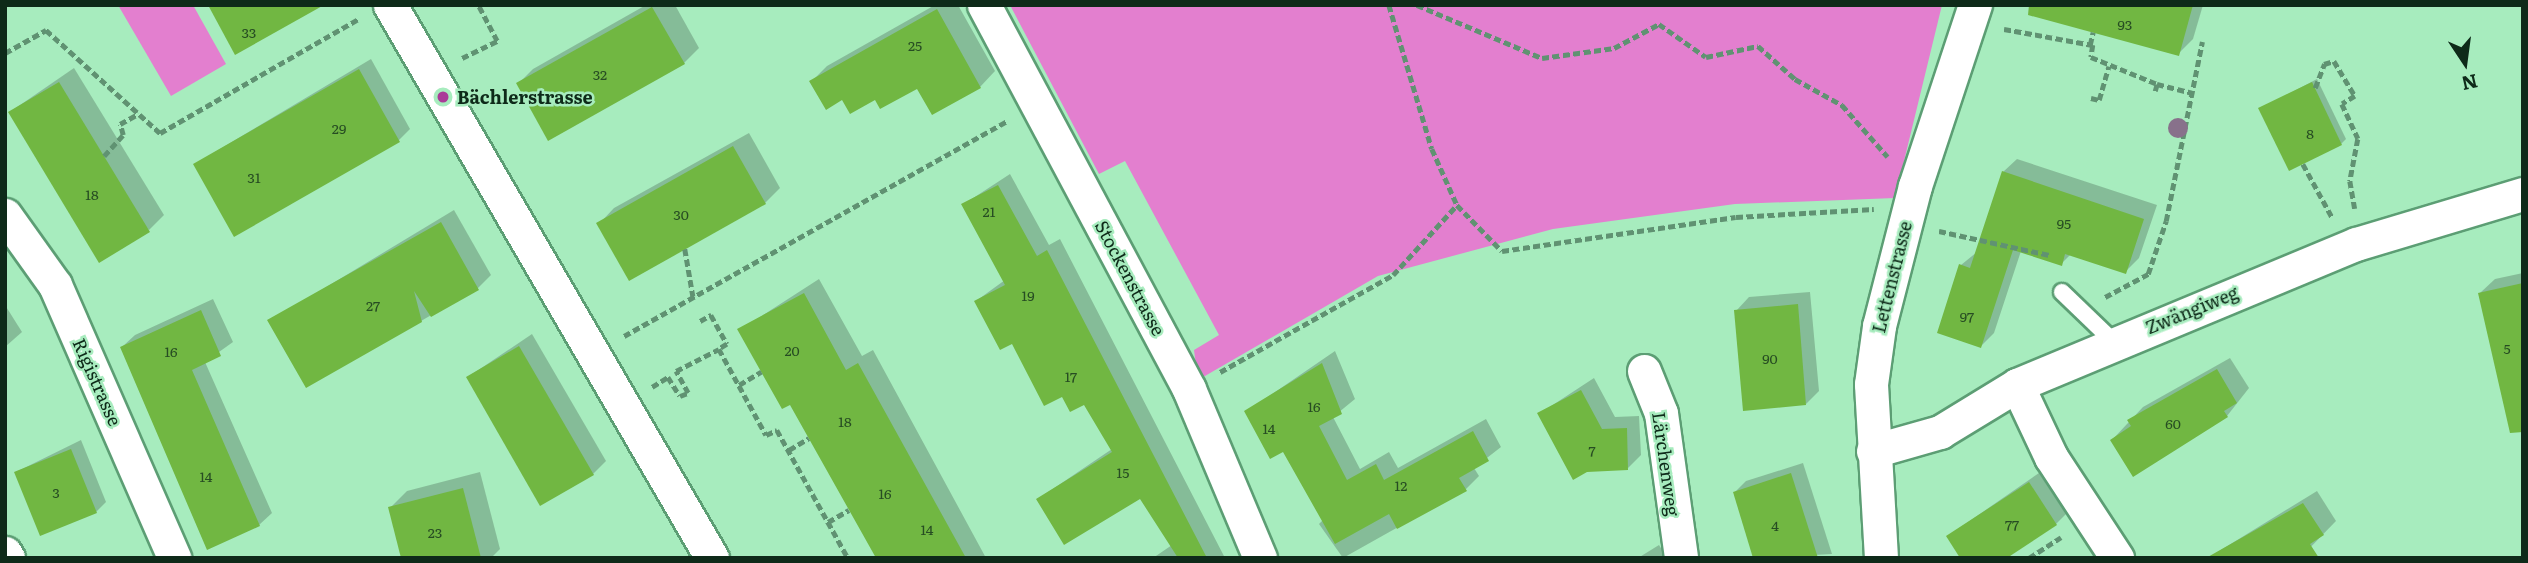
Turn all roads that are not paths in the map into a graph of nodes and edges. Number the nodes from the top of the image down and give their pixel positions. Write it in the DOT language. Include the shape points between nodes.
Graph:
graph roads {
  1 [pos="984,5"];
  2 [pos="1975,5"];
  3 [pos="379,9"];
  4 [pos="2523,194"];
  5 [pos="5,215"];
  6 [pos="2062,292"];
  7 [pos="2114,342"];
  8 [pos="1644,371"];
  9 [pos="2017,385"];
  10 [pos="1873,451"];
  11 [pos="173,558"];
  12 [pos="712,558"];
  13 [pos="1260,558"];
  14 [pos="1681,558"];
  15 [pos="1881,558"];
  16 [pos="2117,558"];
  1 -- 13 [label="street, Stockenstrasse" via="1189,389"];
  2 -- 10 [label="street, Lettenstrasse" via="1879,326"];
  3 -- 12 [label="street"];
  4 -- 7 [label="street, Zwängiweg" via="2356,244"];
  5 -- 11 [label="street, Rigistrasse" via="55,285"];
  6 -- 7 [label="lane"];
  7 -- 9 [label="street, Zwängiweg"];
  8 -- 14 [label="street, Lärchenweg" via="1661,413"];
  9 -- 10 [label="street, Zwängiweg" via="1940,432"];
  9 -- 16 [label="street" via="2051,457"];
  10 -- 15 [label="street, Lettenstrasse"];
}
